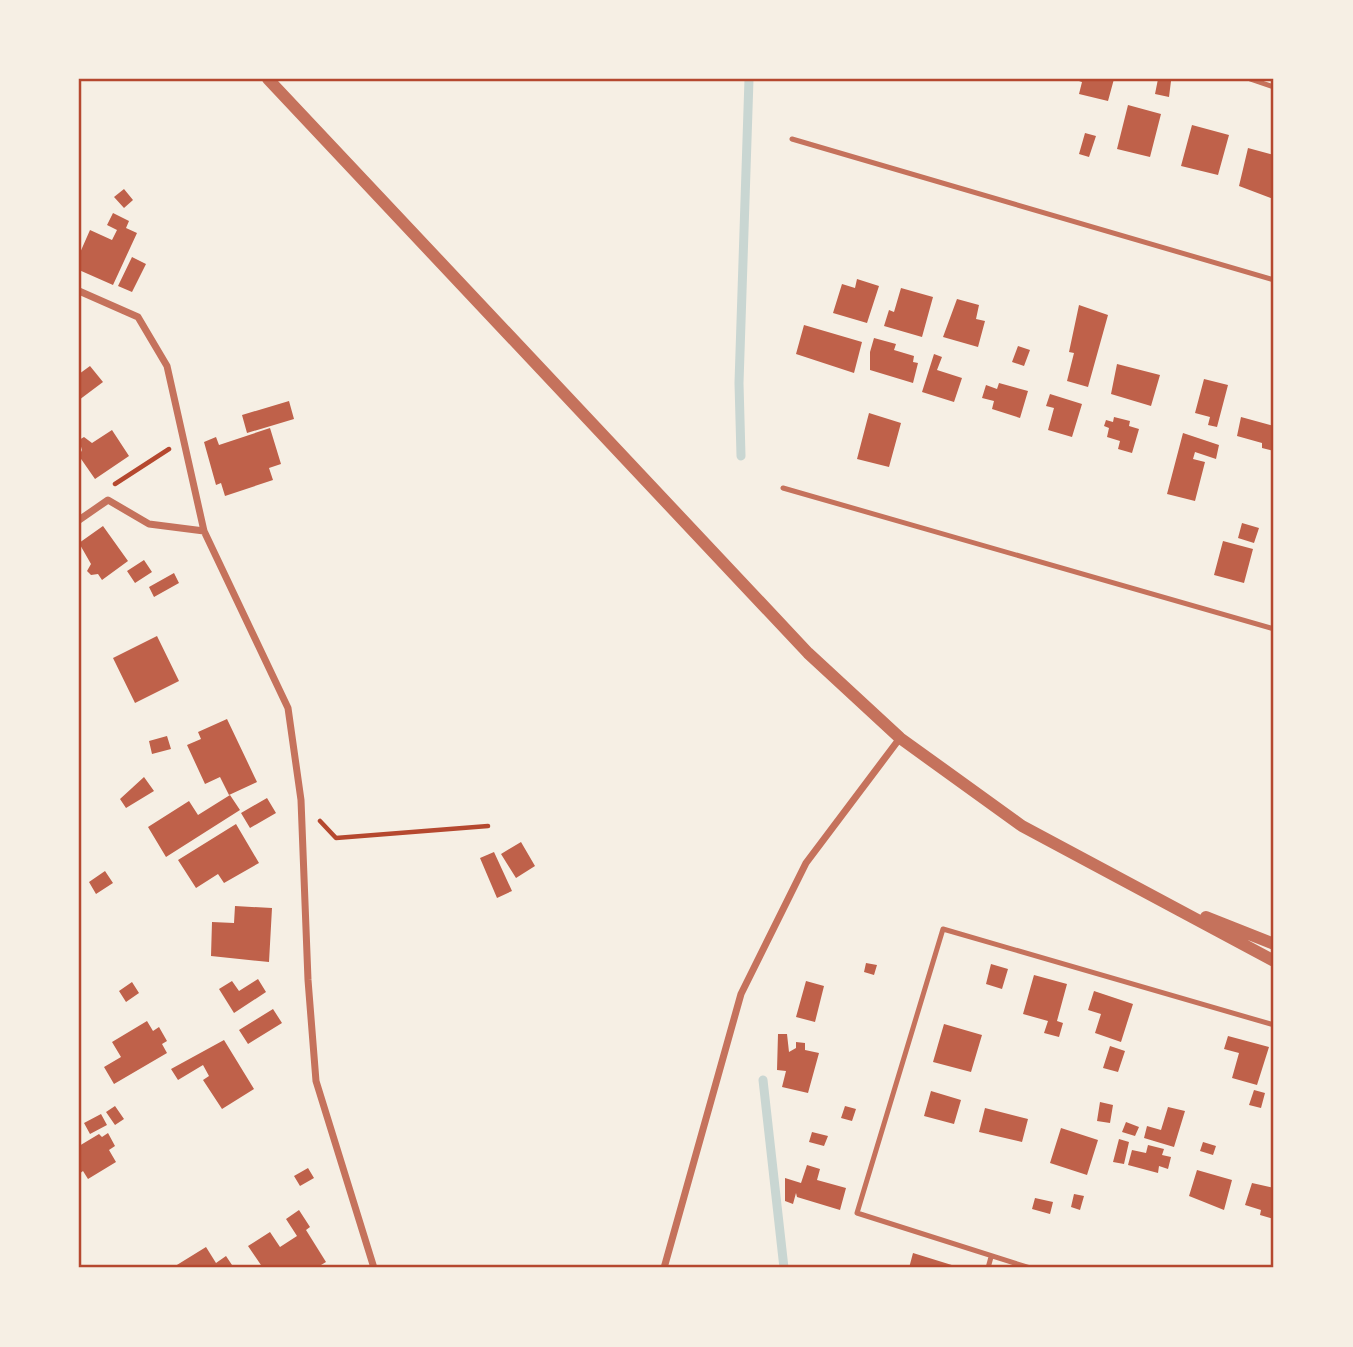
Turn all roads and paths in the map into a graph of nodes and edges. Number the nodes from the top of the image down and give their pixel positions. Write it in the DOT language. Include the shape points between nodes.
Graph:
graph roads {
  1 [pos="268,79"];
  2 [pos="1250,79"];
  3 [pos="1274,87"];
  4 [pos="792,139"];
  5 [pos="1274,280"];
  6 [pos="79,291"];
  7 [pos="183,440"];
  8 [pos="783,488"];
  9 [pos="108,500"];
  10 [pos="79,520"];
  11 [pos="204,531"];
  12 [pos="1274,629"];
  13 [pos="900,738"];
  14 [pos="301,800"];
  15 [pos="488,826"];
  16 [pos="1156,898"];
  17 [pos="1274,944"];
  18 [pos="1274,961"];
  19 [pos="1274,1025"];
  20 [pos="991,1257"];
  21 [pos="374,1268"];
  22 [pos="664,1268"];
  23 [pos="988,1268"];
  24 [pos="1030,1268"];
  1 -- 13 [label="street" via="808,653"];
  2 -- 3 [label="lane"];
  4 -- 5 [label="lane"];
  6 -- 7 [label="street" via="138,317 167,366"];
  7 -- 9 [label="path" via="112,486"];
  7 -- 11 [label="street"];
  8 -- 12 [label="lane"];
  9 -- 10 [label="street"];
  9 -- 11 [label="street" via="149,524"];
  11 -- 14 [label="street" via="288,708"];
  13 -- 16 [label="street" via="1022,826"];
  13 -- 22 [label="street" via="806,863 741,994"];
  14 -- 15 [label="path" via="336,838"];
  14 -- 21 [label="street" via="307,980 316,1081"];
  16 -- 17 [label="street"];
  16 -- 18 [label="street"];
  19 -- 20 [label="lane" via="943,929 857,1213"];
  20 -- 23 [label="lane"];
  20 -- 24 [label="lane"];
}
